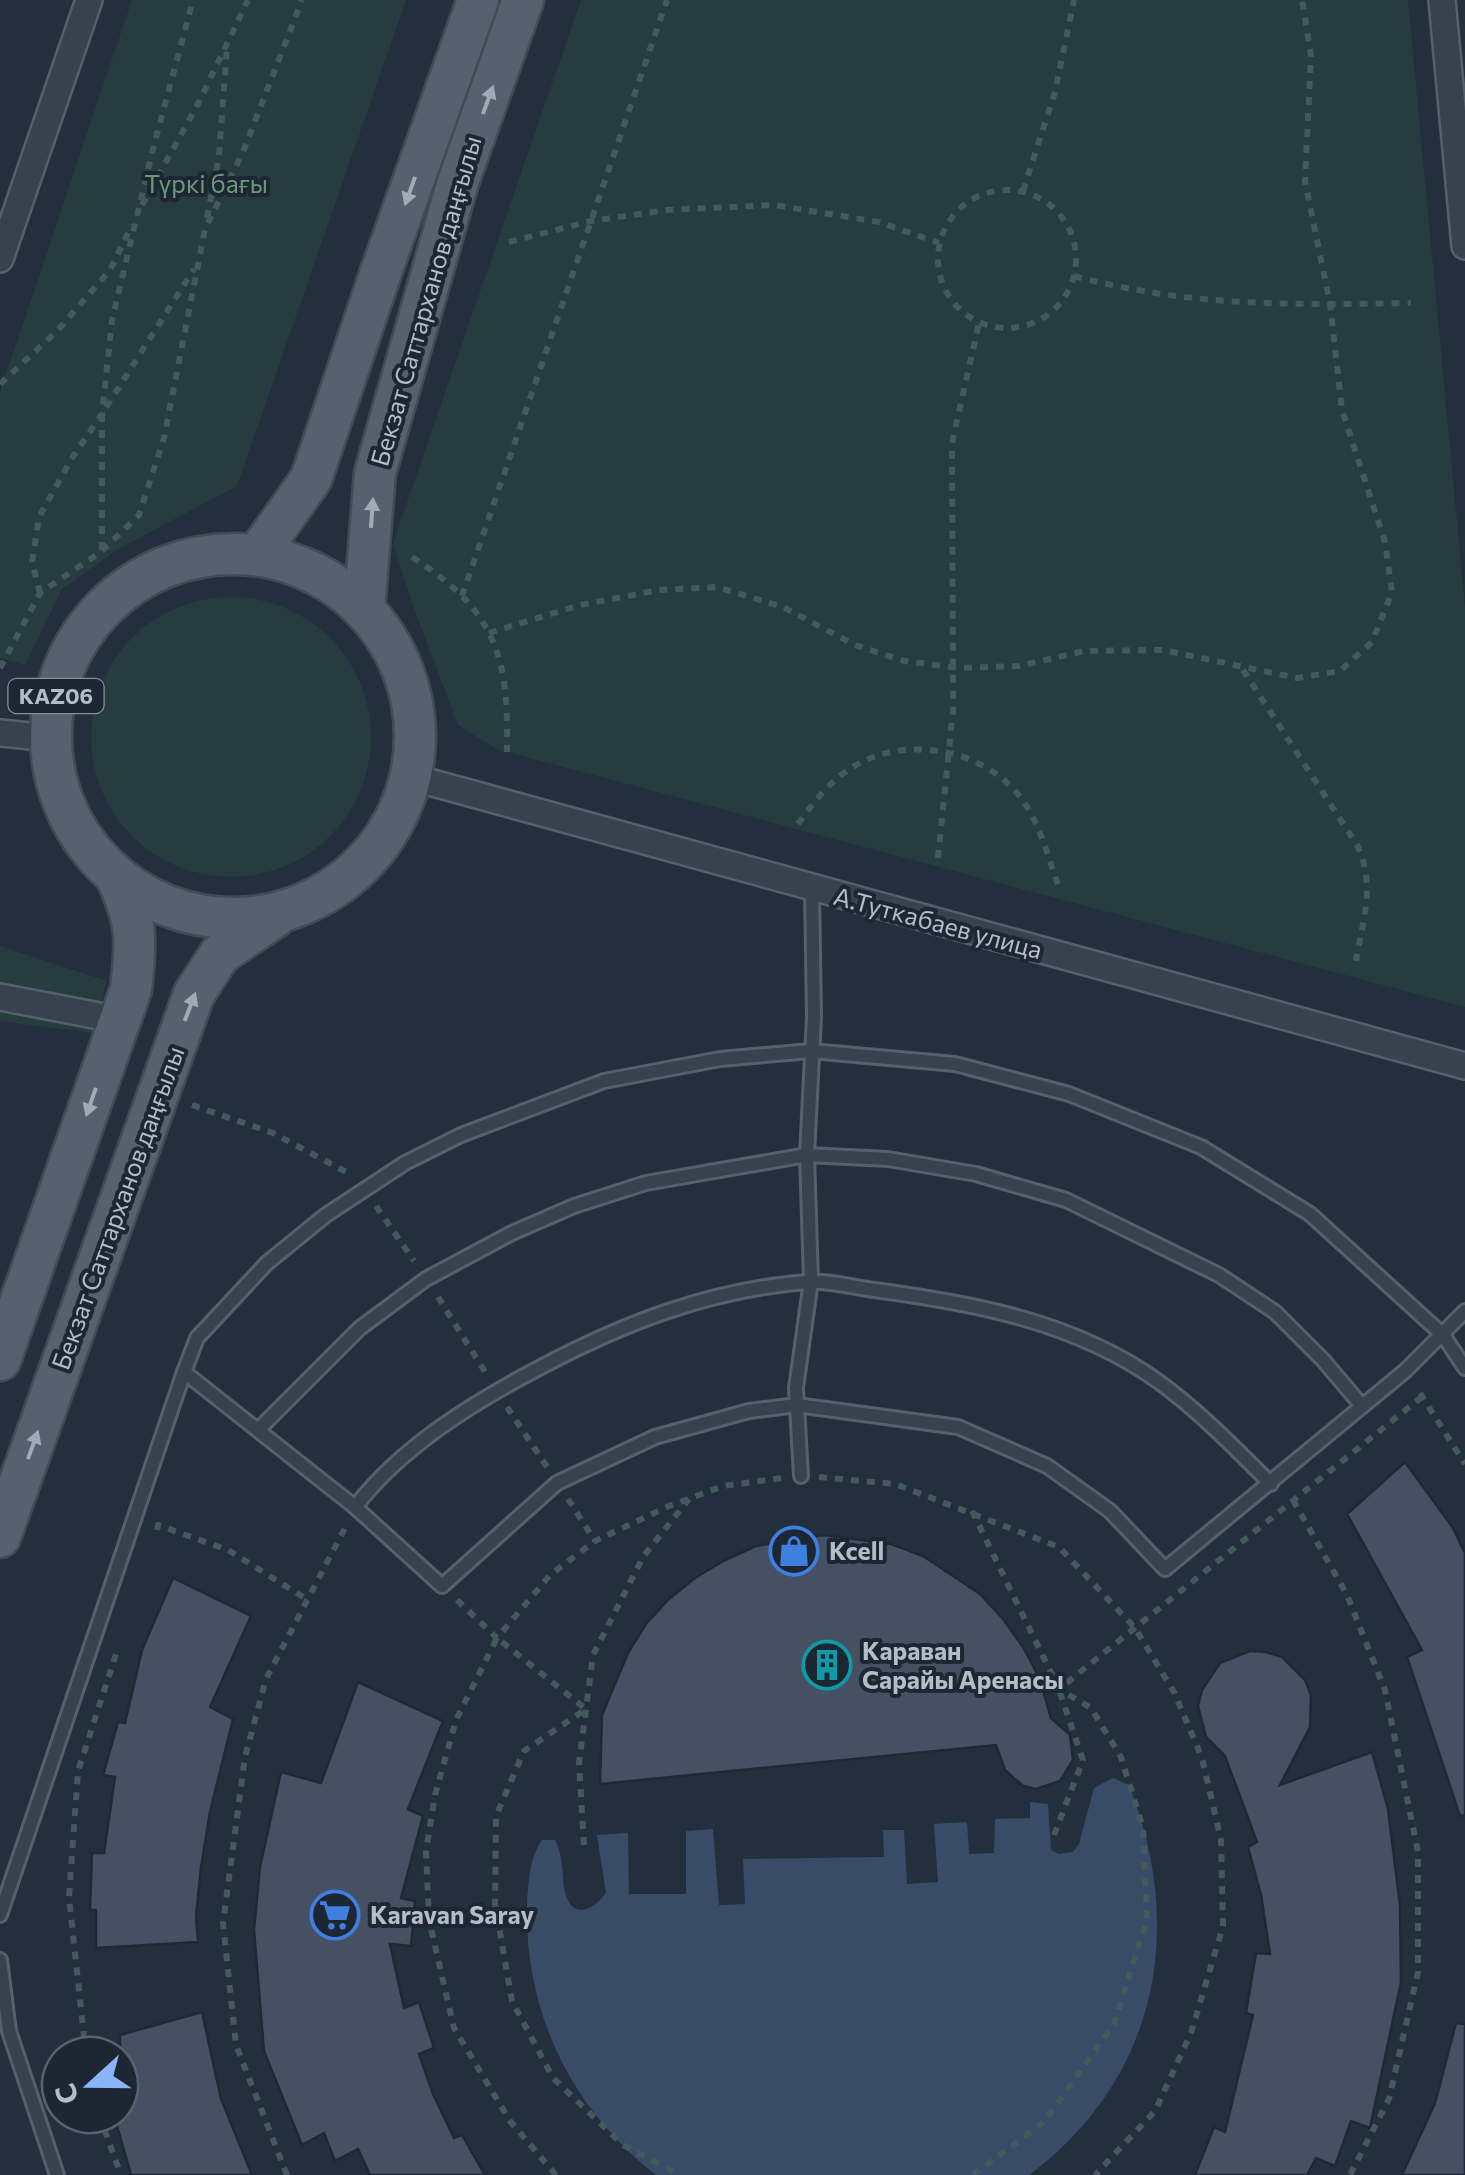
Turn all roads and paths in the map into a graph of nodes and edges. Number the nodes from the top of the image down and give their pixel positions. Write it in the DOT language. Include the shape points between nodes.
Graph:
graph roads {
  1 [pos="88,0"];
  2 [pos="193,0"];
  3 [pos="248,0"];
  4 [pos="302,0"];
  5 [pos="478,0"];
  6 [pos="523,0"];
  7 [pos="667,0"];
  8 [pos="1074,0"];
  9 [pos="1302,0"];
  10 [pos="1442,0"];
  11 [pos="227,43"];
  12 [pos="1024,191"];
  13 [pos="139,211"];
  14 [pos="591,221"];
  15 [pos="204,229"];
  16 [pos="509,242"];
  17 [pos="939,243"];
  18 [pos="1465,246"];
  19 [pos="0,259"];
  20 [pos="196,266"];
  21 [pos="1074,276"];
  22 [pos="1411,303"];
  23 [pos="1330,304"];
  24 [pos="979,323"];
  25 [pos="0,384"];
  26 [pos="102,414"];
  27 [pos="102,551"];
  28 [pos="257,555"];
  29 [pos="412,557"];
  30 [pos="40,593"];
  31 [pos="462,596"];
  32 [pos="364,610"];
  33 [pos="489,633"];
  34 [pos="952,667"];
  35 [pos="0,668"];
  36 [pos="1242,669"];
  37 [pos="0,733"];
  38 [pos="51,738"];
  39 [pos="508,752"];
  40 [pos="948,753"];
  41 [pos="411,777"];
  42 [pos="798,824"];
  43 [pos="938,858"];
  44 [pos="116,876"];
  45 [pos="1059,888"];
  46 [pos="812,890"];
  47 [pos="282,913"];
  48 [pos="1356,961"];
  49 [pos="0,996"];
  50 [pos="120,1020"];
  51 [pos="811,1052"];
  52 [pos="1465,1066"];
  53 [pos="158,1094"];
  54 [pos="807,1155"];
  55 [pos="365,1190"];
  56 [pos="426,1279"];
  57 [pos="811,1281"];
  58 [pos="1465,1311"];
  59 [pos="1443,1335"];
  60 [pos="0,1360"];
  61 [pos="1465,1368"];
  62 [pos="1405,1371"];
  63 [pos="184,1372"];
  64 [pos="496,1391"];
  65 [pos="797,1405"];
  66 [pos="1362,1406"];
  67 [pos="258,1430"];
  68 [pos="1465,1464"];
  69 [pos="801,1476"];
  70 [pos="557,1483"];
  71 [pos="1271,1484"];
  72 [pos="690,1498"];
  73 [pos="1293,1500"];
  74 [pos="355,1507"];
  75 [pos="0,1537"];
  76 [pos="595,1541"];
  77 [pos="153,1542"];
  78 [pos="442,1586"];
  79 [pos="308,1600"];
  80 [pos="497,1638"];
  81 [pos="119,1643"];
  82 [pos="586,1709"];
  83 [pos="1054,1835"];
  84 [pos="584,1845"];
  85 [pos="0,1915"];
  86 [pos="0,1960"];
  87 [pos="84,2035"];
  88 [pos="106,2135"];
  89 [pos="57,2175"];
  90 [pos="120,2175"];
  91 [pos="288,2175"];
  92 [pos="556,2175"];
  93 [pos="680,2175"];
  94 [pos="973,2175"];
  95 [pos="1094,2175"];
  96 [pos="1350,2175"];
  1 -- 19 [label="street"];
  2 -- 13 [label="path"];
  3 -- 11 [label="path"];
  4 -- 15 [label="path"];
  5 -- 28 [label="main road, Бекзат Саттарханов даңғылы, one-way" via="311,479"];
  32 -- 6 [label="main road, Бекзат Саттарханов даңғылы, one-way" via="374,473 446,222"];
  7 -- 14 [label="path"];
  8 -- 12 [label="path"];
  9 -- 23 [label="path" via="1311,55 1305,181"];
  10 -- 18 [label="street"];
  11 -- 13 [label="path"];
  11 -- 15 [label="path" via="219,156"];
  12 -- 17 [label="path" via="991,192 962,206"];
  12 -- 21 [label="path" via="1052,207 1072,233"];
  13 -- 25 [label="path" via="110,270"];
  13 -- 26 [label="path" via="112,320"];
  14 -- 16 [label="path"];
  14 -- 17 [label="path" via="774,205 879,222"];
  14 -- 31 [label="path"];
  15 -- 20 [label="path"];
  17 -- 24 [label="path" via="945,290"];
  20 -- 26 [label="path"];
  20 -- 27 [label="path" via="164,438 139,515"];
  21 -- 23 [label="path" via="1196,301"];
  21 -- 24 [label="path" via="1048,316 1026,326"];
  22 -- 23 [label="path"];
  23 -- 36 [label="path" via="1342,410 1385,542 1392,592 1372,642 1340,671 1298,678"];
  24 -- 34 [label="path" via="952,443"];
  26 -- 27 [label="path"];
  26 -- 30 [label="path" via="39,517 32,562"];
  27 -- 30 [label="path"];
  28 -- 32 [label="main road, KАZ06" via="316,574"];
  28 -- 38 [label="main road, KАZ06" via="180,562 112,600 91,622 61,677"];
  29 -- 31 [label="path"];
  30 -- 35 [label="path"];
  31 -- 33 [label="path"];
  32 -- 41 [label="main road, KАZ06" via="384,633 408,688 415,717"];
  33 -- 34 [label="path" via="580,605 718,587 783,608 855,645"];
  33 -- 39 [label="path" via="508,697"];
  34 -- 36 [label="path" via="1019,666 1084,651 1163,650"];
  34 -- 40 [label="path"];
  36 -- 48 [label="path" via="1368,867"];
  37 -- 38 [label="street"];
  38 -- 44 [label="main road, KАZ06" via="62,799 94,854"];
  40 -- 42 [label="path" via="896,752 853,766"];
  40 -- 43 [label="path"];
  40 -- 45 [label="path" via="977,760 1024,802"];
  41 -- 46 [label="street, А.Туткабаев улица"];
  41 -- 47 [label="main road, KАZ06" via="391,829 356,873"];
  44 -- 47 [label="main road, KАZ06" via="141,894 199,916"];
  44 -- 50 [label="main road, KАZ06" via="132,912 136,946"];
  46 -- 51 [label="lane"];
  46 -- 52 [label="street, А.Туткабаев улица"];
  53 -- 47 [label="main road, Бекзат Саттарханов даңғылы / KАZ06, one-way" via="194,994 220,954"];
  49 -- 50 [label="street"];
  50 -- 60 [label="main road, KАZ06, one-way"];
  51 -- 54 [label="lane"];
  51 -- 55 [label="lane" via="720,1059 604,1082 462,1135"];
  51 -- 59 [label="lane" via="955,1064 1069,1094 1201,1147 1310,1214"];
  53 -- 55 [label="path" via="273,1133 357,1178"];
  75 -- 53 [label="main road, Бекзат Саттарханов даңғылы / KАZ06, one-way"];
  54 -- 56 [label="lane" via="610,1194 512,1233"];
  54 -- 57 [label="lane"];
  54 -- 66 [label="lane" via="888,1159 976,1174 1066,1200 1218,1275 1275,1312"];
  55 -- 56 [label="path"];
  55 -- 63 [label="lane" via="267,1263 198,1338"];
  56 -- 64 [label="path"];
  56 -- 67 [label="lane" via="360,1328"];
  57 -- 64 [label="lane" via="673,1307"];
  57 -- 65 [label="lane"];
  57 -- 71 [label="lane" via="952,1300 1027,1318 1100,1349 1156,1380 1212,1424"];
  58 -- 59 [label="lane"];
  59 -- 61 [label="lane"];
  59 -- 62 [label="lane"];
  62 -- 66 [label="lane"];
  62 -- 68 [label="path"];
  63 -- 67 [label="lane"];
  63 -- 85 [label="lane"];
  64 -- 70 [label="path"];
  64 -- 74 [label="lane" via="374,1482"];
  65 -- 69 [label="lane"];
  65 -- 70 [label="lane" via="656,1437"];
  65 -- 71 [label="lane" via="958,1427 1047,1466 1110,1511 1165,1569"];
  66 -- 71 [label="lane"];
  67 -- 74 [label="lane"];
  69 -- 72 [label="path" via="723,1486"];
  69 -- 95 [label="path" via="895,1484 1059,1547 1127,1618 1174,1692 1202,1758 1222,1840 1224,1926 1192,2032 1155,2110"];
  70 -- 76 [label="path"];
  70 -- 78 [label="lane"];
  72 -- 76 [label="path"];
  72 -- 82 [label="path" via="644,1558 593,1655"];
  73 -- 96 [label="path" via="1347,1594 1385,1690 1418,1852 1418,1972 1389,2100"];
  74 -- 78 [label="lane"];
  74 -- 79 [label="path"];
  76 -- 80 [label="path" via="550,1574"];
  77 -- 79 [label="path" via="158,1525 228,1550"];
  78 -- 80 [label="path"];
  79 -- 91 [label="path" via="266,1678 245,1757 223,1924 236,2045"];
  80 -- 82 [label="path"];
  80 -- 92 [label="path" via="456,1720 436,1795 426,1851 429,1920 454,2028 510,2120"];
  81 -- 87 [label="path" via="78,1771 68,1897"];
  82 -- 84 [label="path" via="579,1763"];
  82 -- 93 [label="path" via="524,1750 496,1816 495,1904 512,2001 553,2078 623,2145"];
  83 -- 94 [label="path" via="1083,1760 1059,1688 1091,1708 1122,1758 1143,1828 1147,1919 1114,2024 1044,2122"];
  86 -- 89 [label="lane" via="8,2031"];
  88 -- 90 [label="path"];
}
